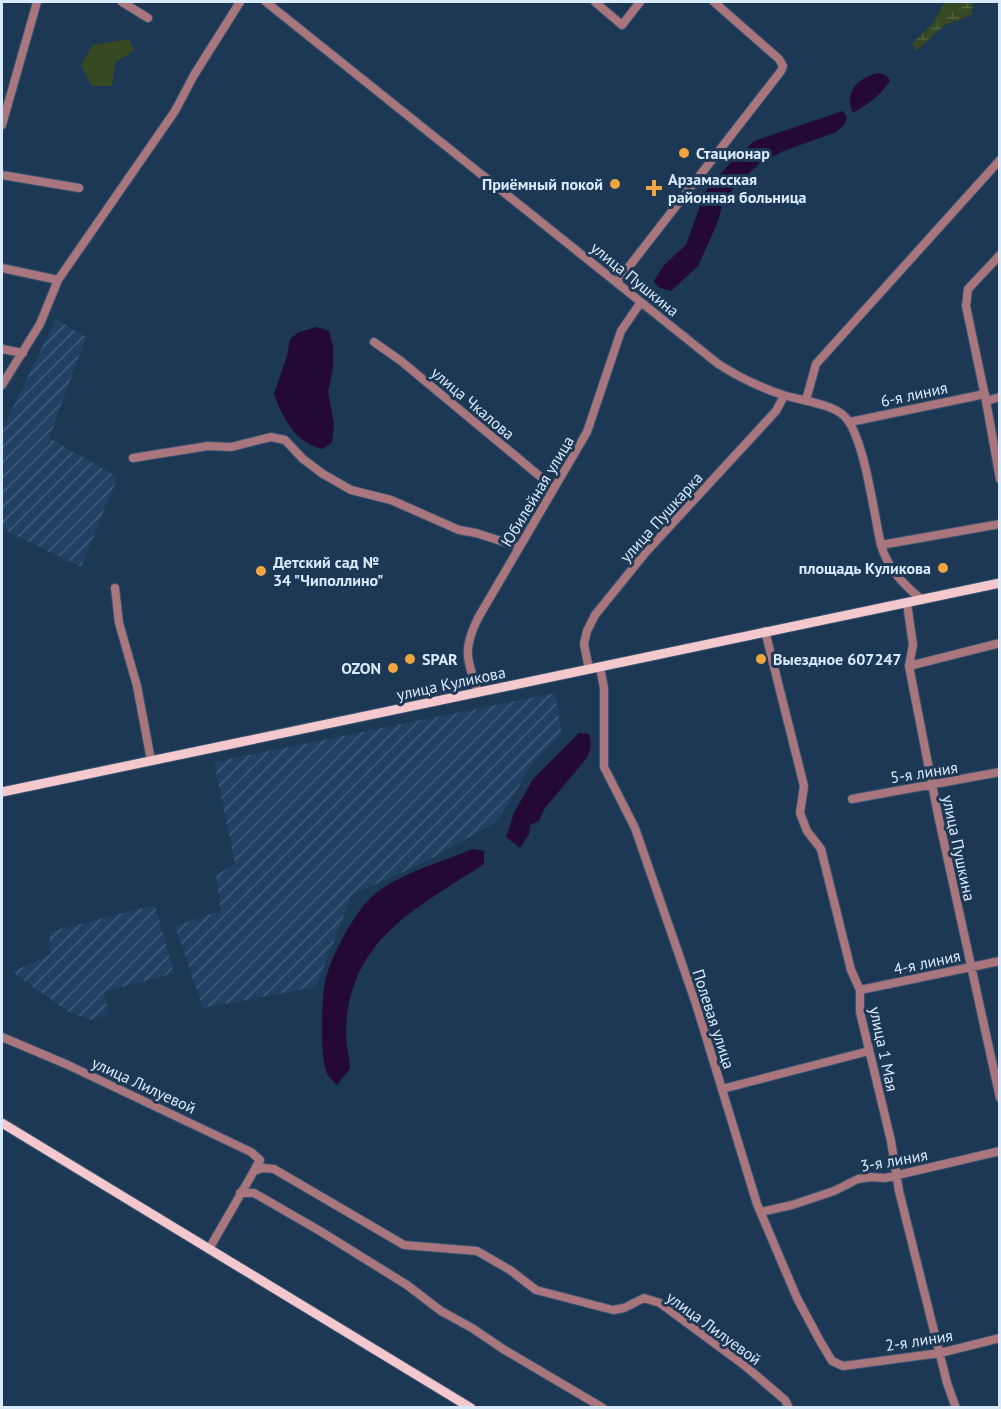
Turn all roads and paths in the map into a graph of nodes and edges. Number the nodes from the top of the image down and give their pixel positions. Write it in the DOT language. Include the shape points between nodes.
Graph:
graph roads {
  1 [pos="37,2"];
  2 [pos="122,2"];
  3 [pos="240,2"];
  4 [pos="266,2"];
  5 [pos="595,2"];
  6 [pos="640,2"];
  7 [pos="714,2"];
  8 [pos="148,18"];
  9 [pos="2,125"];
  10 [pos="999,160"];
  11 [pos="2,175"];
  12 [pos="79,188"];
  13 [pos="999,255"];
  14 [pos="2,268"];
  15 [pos="58,280"];
  16 [pos="617,282"];
  17 [pos="641,302"];
  18 [pos="374,342"];
  19 [pos="2,349"];
  20 [pos="23,353"];
  21 [pos="2,385"];
  22 [pos="784,396"];
  23 [pos="986,397"];
  24 [pos="999,397"];
  25 [pos="806,400"];
  26 [pos="850,422"];
  27 [pos="133,458"];
  28 [pos="999,479"];
  29 [pos="554,488"];
  30 [pos="999,524"];
  31 [pos="881,545"];
  32 [pos="519,547"];
  33 [pos="999,583"];
  34 [pos="115,588"];
  35 [pos="922,600"];
  36 [pos="907,603"];
  37 [pos="765,631"];
  38 [pos="999,643"];
  39 [pos="909,666"];
  40 [pos="600,667"];
  41 [pos="589,669"];
  42 [pos="478,692"];
  43 [pos="151,760"];
  44 [pos="999,772"];
  45 [pos="932,783"];
  46 [pos="2,792"];
  47 [pos="852,799"];
  48 [pos="999,961"];
  49 [pos="971,967"];
  50 [pos="861,990"];
  51 [pos="2,1037"];
  52 [pos="869,1051"];
  53 [pos="722,1089"];
  54 [pos="999,1098"];
  55 [pos="2,1123"];
  56 [pos="999,1151"];
  57 [pos="254,1171"];
  58 [pos="897,1175"];
  59 [pos="240,1193"];
  60 [pos="761,1212"];
  61 [pos="209,1249"];
  62 [pos="999,1338"];
  63 [pos="940,1353"];
  64 [pos="843,1366"];
  65 [pos="471,1407"];
  66 [pos="603,1407"];
  67 [pos="789,1407"];
  68 [pos="956,1407"];
  1 -- 9 [label="street"];
  2 -- 8 [label="street"];
  3 -- 15 [label="street" via="175,111"];
  4 -- 16 [label="street, улица Пушкина"];
  5 -- 6 [label="street" via="622,25"];
  7 -- 16 [label="street" via="783,66"];
  10 -- 25 [label="street" via="816,364"];
  11 -- 12 [label="street"];
  13 -- 23 [label="street" via="968,289 966,306"];
  14 -- 15 [label="street"];
  15 -- 20 [label="street"];
  16 -- 17 [label="street, улица Пушкина"];
  17 -- 22 [label="street, улица Пушкина" via="731,372"];
  17 -- 29 [label="street, Юбилейная улица" via="621,332 587,432"];
  18 -- 29 [label="street, улица Чкалова"];
  19 -- 20 [label="street"];
  20 -- 21 [label="street"];
  22 -- 25 [label="street, улица Пушкина"];
  22 -- 41 [label="street, улица Пушкарка" via="776,411 646,552 595,615 584,644"];
  23 -- 24 [label="street, 6-я линия"];
  23 -- 26 [label="street, 6-я линия"];
  23 -- 28 [label="street"];
  25 -- 26 [label="street, улица Пушкина" via="840,412"];
  26 -- 31 [label="street" via="858,440"];
  27 -- 32 [label="street" via="208,446 231,447 271,437 285,440 303,459 351,490 392,500 459,530"];
  29 -- 32 [label="street, Юбилейная улица"];
  30 -- 31 [label="street"];
  31 -- 35 [label="street" via="894,573"];
  32 -- 42 [label="street, Юбилейная улица" via="468,641 466,651"];
  33 -- 35 [label="main road"];
  34 -- 43 [label="street" via="119,623 137,686"];
  35 -- 36 [label="main road"];
  36 -- 37 [label="main road, улица Куликова"];
  36 -- 39 [label="street, улица Пушкина" via="913,645"];
  37 -- 40 [label="main road, улица Куликова"];
  37 -- 50 [label="street, улица 1 Мая" via="804,786 800,813 807,831 821,849 850,970"];
  38 -- 39 [label="street"];
  39 -- 45 [label="street, улица Пушкина"];
  40 -- 41 [label="main road, улица Куликова"];
  40 -- 53 [label="street, Полевая улица" via="604,688 604,767 635,828"];
  41 -- 42 [label="main road, улица Куликова"];
  42 -- 43 [label="main road, улица Куликова"];
  43 -- 46 [label="main road, улица Куликова"];
  44 -- 45 [label="street, 5-я линия"];
  45 -- 47 [label="street, 5-я линия"];
  45 -- 49 [label="street, улица Пушкина"];
  48 -- 49 [label="street, 4-я линия"];
  49 -- 50 [label="street, 4-я линия"];
  49 -- 54 [label="street, улица Пушкина"];
  50 -- 52 [label="street, улица 1 Мая" via="860,1012"];
  51 -- 57 [label="street, улица Лилуевой" via="251,1152 260,1160"];
  52 -- 53 [label="street"];
  52 -- 58 [label="street, улица 1 Мая"];
  53 -- 60 [label="street, Полевая улица"];
  55 -- 61 [label="main road"];
  56 -- 58 [label="street, 3-я линия"];
  57 -- 59 [label="street"];
  57 -- 67 [label="street, улица Лилуевой" via="274,1169 405,1245 477,1251 536,1290 613,1310 644,1298 660,1303 744,1365"];
  58 -- 60 [label="street, 3-я линия" via="858,1179 834,1191"];
  58 -- 63 [label="street, улица 1 Мая"];
  59 -- 61 [label="street"];
  59 -- 66 [label="street" via="254,1194 320,1231 441,1311"];
  60 -- 64 [label="street, Полевая улица" via="797,1298 832,1361"];
  61 -- 65 [label="main road"];
  62 -- 63 [label="street, 2-я линия"];
  63 -- 64 [label="street, 2-я линия"];
  63 -- 68 [label="street, улица 1 Мая"];
}
